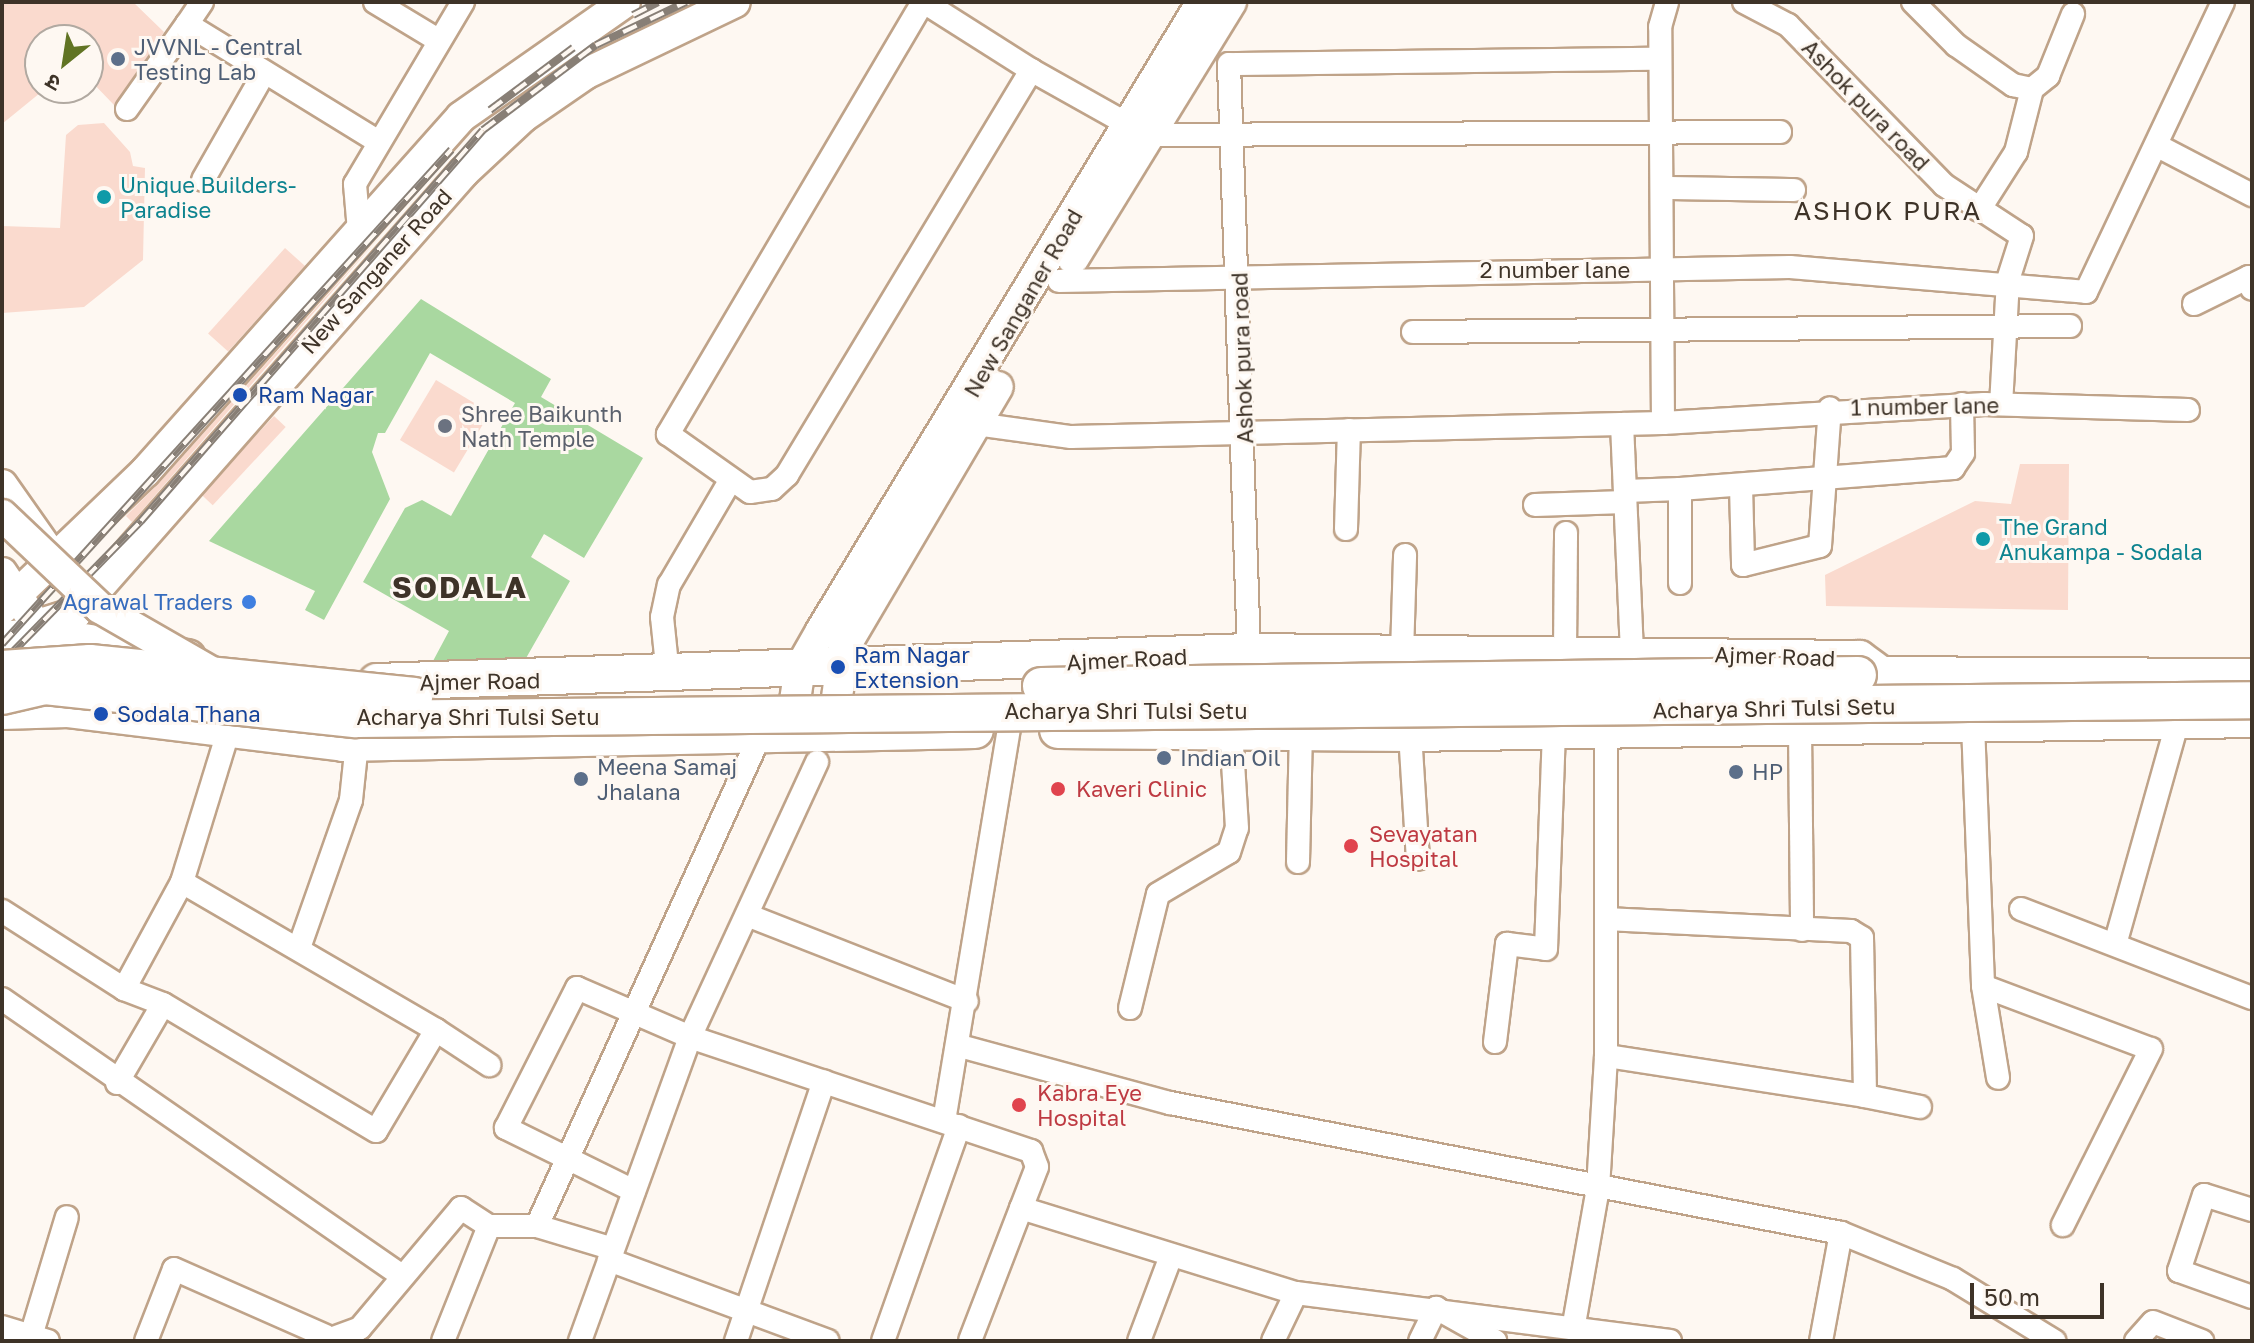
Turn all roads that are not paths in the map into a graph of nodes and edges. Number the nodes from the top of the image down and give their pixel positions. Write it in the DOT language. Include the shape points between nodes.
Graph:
graph roads {
  1 [pos="202,2"];
  2 [pos="375,2"];
  3 [pos="463,2"];
  4 [pos="625,2"];
  5 [pos="735,2"];
  6 [pos="924,2"];
  7 [pos="1202,2"];
  8 [pos="1231,2"];
  9 [pos="1667,2"];
  10 [pos="1744,2"];
  11 [pos="1913,2"];
  12 [pos="2223,2"];
  13 [pos="2073,14"];
  14 [pos="187,24"];
  15 [pos="438,40"];
  16 [pos="1660,59"];
  17 [pos="1031,70"];
  18 [pos="263,75"];
  19 [pos="2032,89"];
  20 [pos="127,109"];
  21 [pos="1137,130"];
  22 [pos="1780,132"];
  23 [pos="1665,134"];
  24 [pos="1234,139"];
  25 [pos="379,142"];
  26 [pos="2160,147"];
  27 [pos="203,180"];
  28 [pos="1666,188"];
  29 [pos="1794,190"];
  30 [pos="2252,195"];
  31 [pos="1979,210"];
  32 [pos="359,231"];
  33 [pos="1666,269"];
  34 [pos="2251,276"];
  35 [pos="1239,277"];
  36 [pos="2008,280"];
  37 [pos="1059,281"];
  38 [pos="2194,304"];
  39 [pos="2070,326"];
  40 [pos="2003,327"];
  41 [pos="1666,331"];
  42 [pos="1413,332"];
  43 [pos="1962,404"];
  44 [pos="2001,404"];
  45 [pos="1830,408"];
  46 [pos="2188,410"];
  47 [pos="1663,423"];
  48 [pos="976,424"];
  49 [pos="1622,424"];
  50 [pos="1244,429"];
  51 [pos="1349,430"];
  52 [pos="1827,478"];
  53 [pos="730,481"];
  54 [pos="2,485"];
  55 [pos="1741,486"];
  56 [pos="1680,489"];
  57 [pos="1625,496"];
  58 [pos="1535,505"];
  59 [pos="2,515"];
  60 [pos="1346,529"];
  61 [pos="1566,533"];
  62 [pos="1405,555"];
  63 [pos="54,560"];
  64 [pos="1680,583"];
  65 [pos="7,593"];
  66 [pos="79,626"];
  67 [pos="41,630"];
  68 [pos="2,640"];
  69 [pos="1249,652"];
  70 [pos="1565,652"];
  71 [pos="1632,652"];
  72 [pos="1402,653"];
  73 [pos="838,667"];
  74 [pos="800,668"];
  75 [pos="2,669"];
  76 [pos="216,674"];
  77 [pos="668,675"];
  78 [pos="1870,675"];
  79 [pos="2252,677"];
  80 [pos="2,696"];
  81 [pos="2252,700"];
  82 [pos="2,711"];
  83 [pos="84,712"];
  84 [pos="2252,719"];
  85 [pos="2178,720"];
  86 [pos="1973,724"];
  87 [pos="229,729"];
  88 [pos="1800,729"];
  89 [pos="1009,730"];
  90 [pos="1231,730"];
  91 [pos="1301,730"];
  92 [pos="1606,730"];
  93 [pos="1554,731"];
  94 [pos="775,733"];
  95 [pos="1410,733"];
  96 [pos="357,743"];
  97 [pos="824,748"];
  98 [pos="1418,859"];
  99 [pos="1298,862"];
  100 [pos="182,882"];
  101 [pos="2021,909"];
  102 [pos="2,911"];
  103 [pos="747,915"];
  104 [pos="1606,919"];
  105 [pos="1802,930"];
  106 [pos="2116,941"];
  107 [pos="300,945"];
  108 [pos="1983,986"];
  109 [pos="124,989"];
  110 [pos="2252,998"];
  111 [pos="2,999"];
  112 [pos="967,1001"];
  113 [pos="163,1004"];
  114 [pos="1130,1008"];
  115 [pos="630,1013"];
  116 [pos="436,1030"];
  117 [pos="690,1037"];
  118 [pos="1495,1042"];
  119 [pos="960,1046"];
  120 [pos="1606,1056"];
  121 [pos="489,1065"];
  122 [pos="1998,1078"];
  123 [pos="824,1081"];
  124 [pos="117,1083"];
  125 [pos="1865,1096"];
  126 [pos="1920,1107"];
  127 [pos="951,1124"];
  128 [pos="566,1156"];
  129 [pos="1598,1188"];
  130 [pos="634,1191"];
  131 [pos="1021,1208"];
  132 [pos="2252,1210"];
  133 [pos="67,1217"];
  134 [pos="2063,1225"];
  135 [pos="489,1226"];
  136 [pos="537,1226"];
  137 [pos="1841,1233"];
  138 [pos="611,1254"];
  139 [pos="1171,1256"];
  140 [pos="400,1275"];
  141 [pos="1296,1293"];
  142 [pos="2252,1297"];
  143 [pos="1436,1308"];
  144 [pos="747,1311"];
  145 [pos="1574,1324"];
  146 [pos="2,1327"];
  147 [pos="40,1338"];
  148 [pos="325,1339"];
  149 [pos="146,1341"];
  150 [pos="443,1341"];
  151 [pos="580,1341"];
  152 [pos="736,1341"];
  153 [pos="828,1341"];
  154 [pos="883,1341"];
  155 [pos="970,1341"];
  156 [pos="1139,1341"];
  157 [pos="1273,1341"];
  158 [pos="1420,1341"];
  159 [pos="1495,1341"];
  160 [pos="1670,1341"];
  161 [pos="1821,1341"];
  162 [pos="2054,1341"];
  163 [pos="2136,1341"];
  164 [pos="2202,1341"];
  1 -- 14 [label="street"];
  2 -- 15 [label="street"];
  3 -- 15 [label="street"];
  4 -- 32 [label="main road, New Sanganer Road" via="461,117"];
  5 -- 66 [label="main road, New Sanganer Road" via="585,74 464,172"];
  6 -- 17 [label="street"];
  6 -- 53 [label="street" via="668,434"];
  7 -- 21 [label="main road, New Sanganer Road"];
  8 -- 21 [label="main road, New Sanganer Road"];
  9 -- 16 [label="street"];
  10 -- 31 [label="street, Ashok pura road" via="1788,25 1933,174"];
  11 -- 19 [label="street" via="1956,45 2013,85"];
  12 -- 26 [label="street"];
  13 -- 19 [label="street" via="2048,76"];
  14 -- 18 [label="street"];
  14 -- 20 [label="street"];
  15 -- 25 [label="street"];
  16 -- 23 [label="street"];
  16 -- 24 [label="street, Ashok pura road" via="1229,64"];
  17 -- 21 [label="street"];
  17 -- 53 [label="street" via="787,475 772,489 750,492"];
  18 -- 25 [label="street"];
  18 -- 27 [label="street"];
  19 -- 31 [label="street" via="2016,152"];
  21 -- 24 [label="street"];
  21 -- 37 [label="main road, New Sanganer Road"];
  21 -- 74 [label="main road, New Sanganer Road"];
  22 -- 23 [label="street"];
  23 -- 24 [label="street"];
  23 -- 28 [label="street"];
  24 -- 35 [label="street, Ashok pura road"];
  25 -- 32 [label="street" via="353,189"];
  26 -- 30 [label="street"];
  26 -- 36 [label="street, 2 number lane" via="2086,292"];
  28 -- 29 [label="street"];
  28 -- 33 [label="street"];
  31 -- 36 [label="street, Ashok pura road" via="2024,241"];
  32 -- 63 [label="main road, New Sanganer Road" via="145,472"];
  33 -- 35 [label="street, 2 number lane"];
  33 -- 36 [label="street, 2 number lane" via="1790,267"];
  33 -- 41 [label="street"];
  34 -- 38 [label="street"];
  35 -- 37 [label="street, 2 number lane"];
  35 -- 50 [label="street, Ashok pura road"];
  36 -- 40 [label="street"];
  37 -- 48 [label="main road, New Sanganer Road"];
  39 -- 40 [label="street"];
  40 -- 41 [label="street"];
  40 -- 44 [label="street"];
  41 -- 42 [label="street"];
  41 -- 47 [label="street"];
  43 -- 44 [label="street, 1 number lane"];
  43 -- 45 [label="street, 1 number lane"];
  43 -- 52 [label="street" via="1963,453 1953,468"];
  44 -- 46 [label="street, 1 number lane"];
  45 -- 47 [label="street, 1 number lane"];
  45 -- 52 [label="street"];
  47 -- 49 [label="street, 1 number lane"];
  48 -- 50 [label="street" via="1071,437"];
  48 -- 73 [label="main road, New Sanganer Road"];
  49 -- 51 [label="street"];
  49 -- 57 [label="street"];
  50 -- 51 [label="street"];
  50 -- 69 [label="street, Ashok pura road"];
  51 -- 60 [label="street"];
  52 -- 55 [label="street"];
  52 -- 55 [label="street" via="1822,544 1746,566"];
  53 -- 77 [label="street" via="669,585 662,617"];
  54 -- 63 [label="main road"];
  55 -- 56 [label="street"];
  56 -- 57 [label="street"];
  56 -- 64 [label="street"];
  57 -- 58 [label="street"];
  57 -- 71 [label="street"];
  59 -- 76 [label="main road, bridge" via="100,608"];
  61 -- 70 [label="street"];
  62 -- 72 [label="street"];
  63 -- 65 [label="main road, New Sanganer Road"];
  63 -- 66 [label="main road"];
  65 -- 67 [label="main road"];
  66 -- 67 [label="highway, Ajmer Road"];
  66 -- 77 [label="highway, Ajmer Road" via="349,682"];
  66 -- 83 [label="main road"];
  67 -- 68 [label="highway, Ajmer Road"];
  67 -- 83 [label="main road"];
  69 -- 72 [label="highway, Ajmer Road"];
  69 -- 73 [label="highway, Ajmer Road"];
  70 -- 71 [label="highway, Ajmer Road"];
  70 -- 72 [label="highway, Ajmer Road"];
  71 -- 78 [label="highway, Ajmer Road" via="1859,659"];
  73 -- 74 [label="highway, Ajmer Road"];
  73 -- 97 [label="main road, New Sanganer Road"];
  74 -- 77 [label="highway, Ajmer Road"];
  74 -- 94 [label="main road, New Sanganer Road"];
  75 -- 76 [label="highway, Acharya Shri Tulsi Setu, bridge" via="90,663"];
  76 -- 78 [label="highway, Acharya Shri Tulsi Setu, bridge" via="387,697"];
  78 -- 79 [label="highway, Ajmer Road"];
  80 -- 81 [label="highway, Acharya Shri Tulsi Setu, bridge" via="45,686 356,719"];
  82 -- 83 [label="highway"];
  83 -- 87 [label="highway"];
  84 -- 85 [label="highway"];
  85 -- 86 [label="highway"];
  85 -- 106 [label="street"];
  86 -- 88 [label="highway"];
  86 -- 108 [label="street"];
  87 -- 96 [label="highway"];
  87 -- 100 [label="street"];
  88 -- 92 [label="highway"];
  88 -- 105 [label="street"];
  89 -- 90 [label="highway"];
  89 -- 97 [label="highway"];
  89 -- 112 [label="street"];
  90 -- 91 [label="highway"];
  90 -- 114 [label="street" via="1237,828 1229,852 1158,894"];
  91 -- 95 [label="highway"];
  91 -- 99 [label="street"];
  92 -- 93 [label="highway"];
  92 -- 104 [label="street"];
  93 -- 95 [label="highway"];
  93 -- 118 [label="street" via="1546,949 1507,944"];
  94 -- 96 [label="highway"];
  94 -- 97 [label="highway"];
  94 -- 115 [label="street"];
  95 -- 98 [label="street"];
  96 -- 107 [label="street" via="351,800"];
  97 -- 103 [label="street"];
  100 -- 107 [label="street"];
  100 -- 109 [label="street"];
  101 -- 106 [label="street"];
  102 -- 109 [label="street"];
  103 -- 112 [label="street"];
  103 -- 117 [label="street"];
  104 -- 105 [label="street"];
  104 -- 120 [label="street"];
  105 -- 125 [label="street" via="1851,931 1867,948"];
  106 -- 110 [label="street"];
  107 -- 116 [label="street"];
  108 -- 122 [label="street"];
  108 -- 134 [label="street" via="2151,1049"];
  109 -- 113 [label="street"];
  111 -- 124 [label="street"];
  112 -- 119 [label="street"];
  113 -- 116 [label="street" via="376,1131"];
  113 -- 124 [label="street"];
  115 -- 117 [label="street"];
  115 -- 128 [label="street"];
  115 -- 128 [label="street" via="577,988 506,1128"];
  116 -- 121 [label="street"];
  117 -- 123 [label="street"];
  117 -- 130 [label="street"];
  119 -- 127 [label="street"];
  119 -- 129 [label="street" via="1170,1103"];
  120 -- 125 [label="street"];
  120 -- 129 [label="street"];
  123 -- 127 [label="street"];
  123 -- 144 [label="street"];
  124 -- 140 [label="street"];
  125 -- 126 [label="street"];
  127 -- 131 [label="street" via="1031,1151 1037,1167"];
  127 -- 154 [label="street"];
  128 -- 130 [label="street"];
  128 -- 136 [label="street"];
  129 -- 137 [label="street"];
  129 -- 145 [label="street"];
  130 -- 138 [label="street"];
  131 -- 139 [label="street"];
  131 -- 155 [label="street"];
  132 -- 142 [label="street" via="2204,1195 2179,1271"];
  133 -- 147 [label="street"];
  135 -- 136 [label="street"];
  135 -- 140 [label="street" via="461,1208 451,1212"];
  135 -- 150 [label="street"];
  136 -- 138 [label="street"];
  137 -- 161 [label="street"];
  137 -- 162 [label="street" via="1953,1279"];
  138 -- 144 [label="street"];
  138 -- 151 [label="street"];
  139 -- 141 [label="street"];
  139 -- 156 [label="street"];
  140 -- 148 [label="street" via="360,1328"];
  141 -- 143 [label="street"];
  141 -- 157 [label="street"];
  143 -- 145 [label="street"];
  143 -- 158 [label="street"];
  143 -- 159 [label="street"];
  144 -- 152 [label="street"];
  144 -- 153 [label="street"];
  145 -- 160 [label="street"];
  146 -- 147 [label="street"];
  148 -- 149 [label="street" via="174,1269"];
  163 -- 164 [label="street" via="2153,1322"];
}
